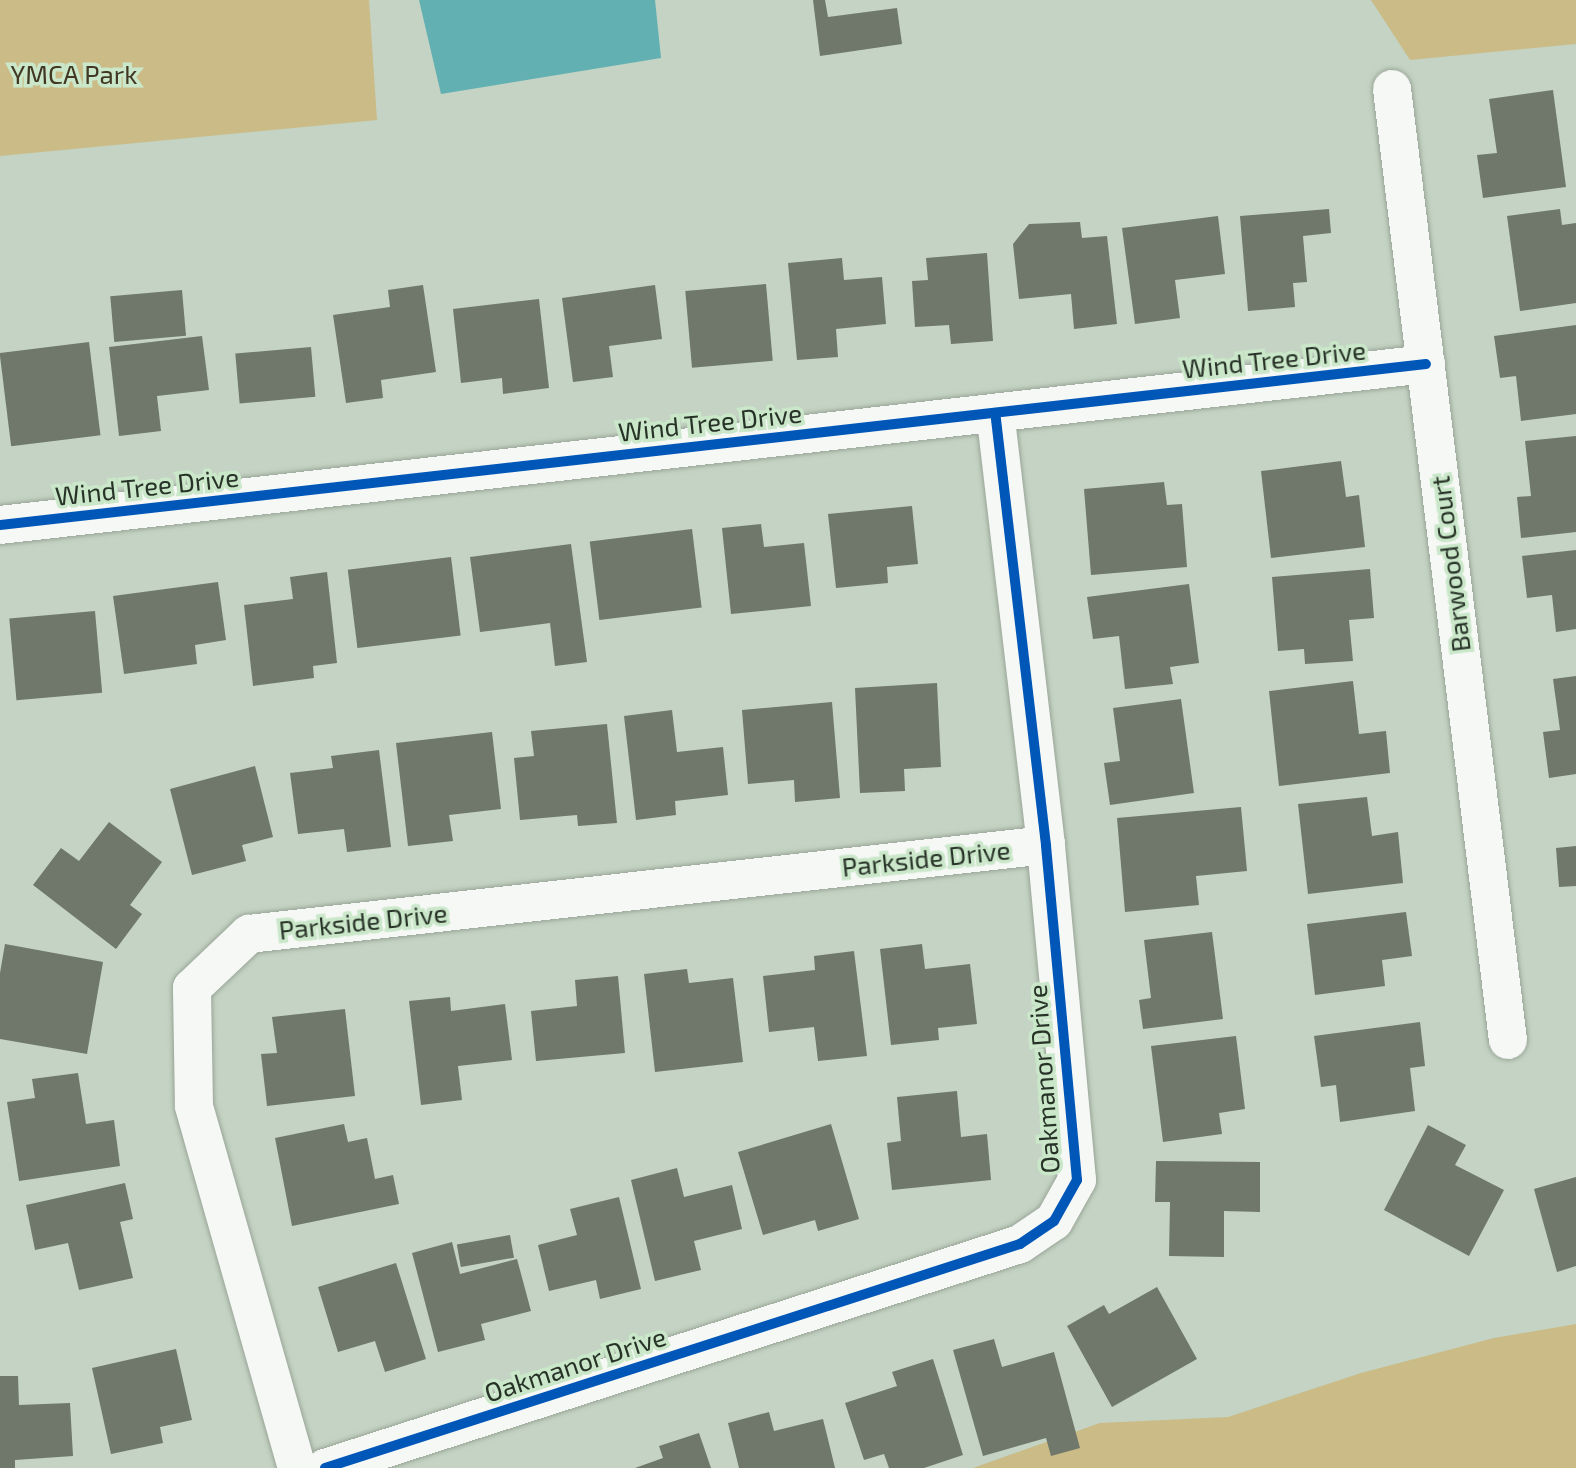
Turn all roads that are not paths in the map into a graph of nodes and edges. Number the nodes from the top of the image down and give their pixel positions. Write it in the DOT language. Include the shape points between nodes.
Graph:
graph roads {
  1 [pos="1392,89"];
  2 [pos="1426,364"];
  3 [pos="995,413"];
  4 [pos="0,525"];
  5 [pos="1046,845"];
  6 [pos="1508,1040"];
  7 [pos="297,1468"];
  8 [pos="325,1468"];
  1 -- 2 [label="street, Barwood Court"];
  2 -- 3 [label="street, Wind Tree Drive"];
  2 -- 6 [label="street, Barwood Court"];
  3 -- 4 [label="street, Wind Tree Drive"];
  3 -- 5 [label="street, Oakmanor Drive"];
  5 -- 7 [label="street, Parkside Drive" via="249,934 192,988 194,1106"];
  5 -- 8 [label="street, Oakmanor Drive" via="1077,1180 1054,1221 1020,1244"];
}
